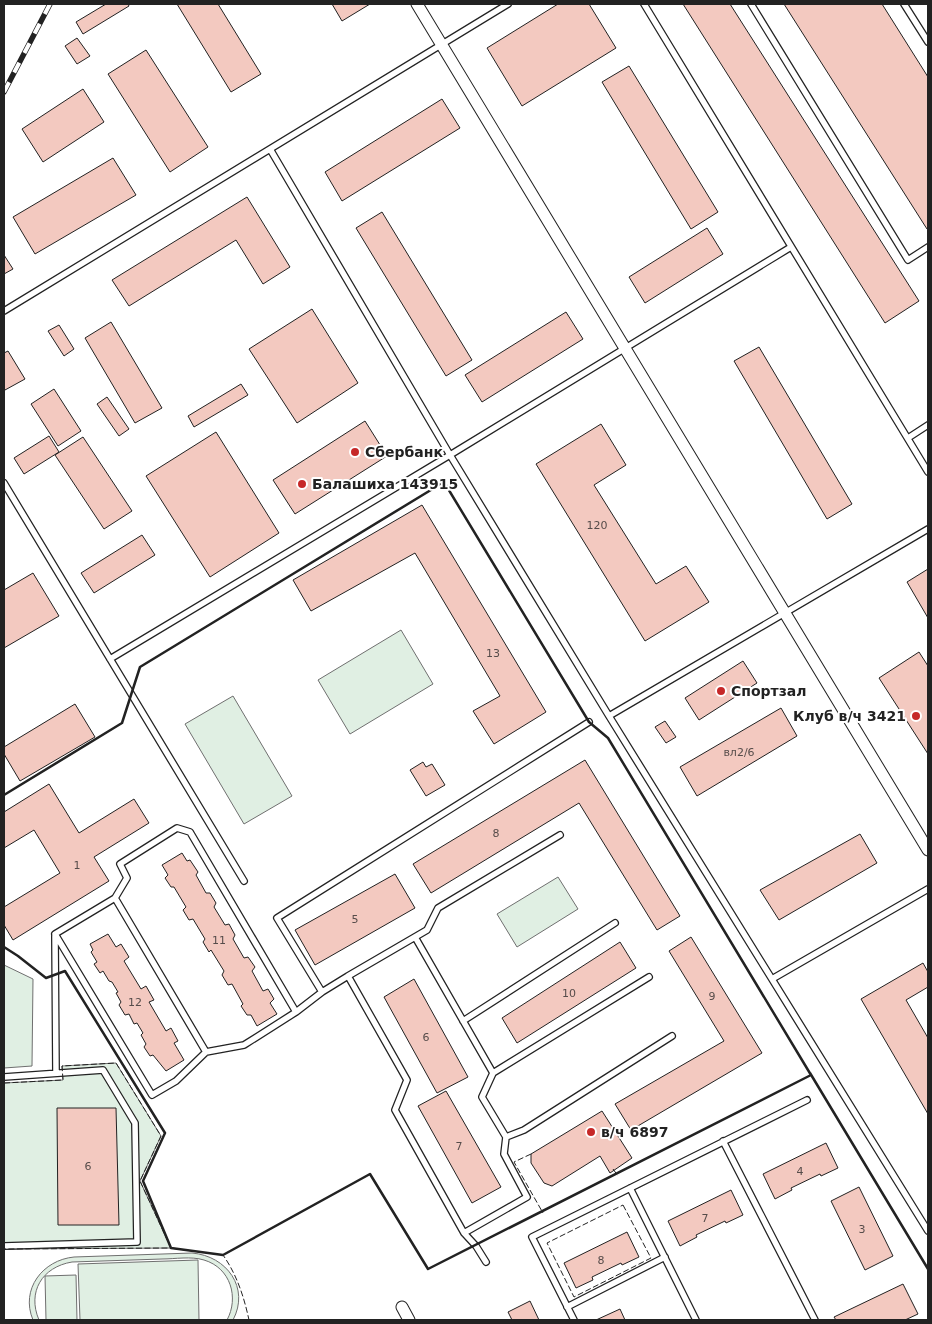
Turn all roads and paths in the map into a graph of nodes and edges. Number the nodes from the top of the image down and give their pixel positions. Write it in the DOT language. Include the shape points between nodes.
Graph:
graph roads {
  1 [pos="418,4"];
  2 [pos="508,4"];
  3 [pos="644,4"];
  4 [pos="751,4"];
  5 [pos="904,4"];
  6 [pos="928,42"];
  7 [pos="442,45"];
  8 [pos="270,149"];
  9 [pos="791,247"];
  10 [pos="928,247"];
  11 [pos="4,311"];
  12 [pos="625,347"];
  13 [pos="928,425"];
  14 [pos="908,438"];
  15 [pos="450,455"];
  16 [pos="928,472"];
  17 [pos="4,483"];
  18 [pos="928,529"];
  19 [pos="785,613"];
  20 [pos="110,659"];
  21 [pos="609,716"];
  22 [pos="589,722"];
  23 [pos="560,835"];
  24 [pos="928,850"];
  25 [pos="244,881"];
  26 [pos="928,889"];
  27 [pos="115,898"];
  28 [pos="615,923"];
  29 [pos="55,934"];
  30 [pos="415,937"];
  31 [pos="348,976"];
  32 [pos="649,976"];
  33 [pos="772,979"];
  34 [pos="322,992"];
  35 [pos="296,1012"];
  36 [pos="463,1021"];
  37 [pos="672,1036"];
  38 [pos="206,1052"];
  39 [pos="56,1073"];
  40 [pos="493,1073"];
  41 [pos="4,1077"];
  42 [pos="807,1100"];
  43 [pos="506,1137"];
  44 [pos="723,1142"];
  45 [pos="630,1188"];
  46 [pos="928,1231"];
  47 [pos="464,1233"];
  48 [pos="4,1246"];
  49 [pos="664,1256"];
  50 [pos="486,1262"];
  51 [pos="402,1307"];
  52 [pos="567,1307"];
  53 [pos="409,1320"];
  54 [pos="574,1320"];
  55 [pos="696,1320"];
  56 [pos="815,1320"];
  1 -- 7 [label="street"];
  2 -- 7 [label="lane"];
  3 -- 9 [label="lane"];
  4 -- 10 [label="lane" via="908,260"];
  5 -- 6 [label="lane"];
  7 -- 8 [label="lane"];
  7 -- 12 [label="street"];
  8 -- 11 [label="lane"];
  8 -- 15 [label="lane"];
  9 -- 12 [label="lane"];
  9 -- 14 [label="lane"];
  12 -- 15 [label="lane"];
  12 -- 19 [label="street"];
  13 -- 14 [label="lane"];
  14 -- 16 [label="lane"];
  15 -- 20 [label="lane"];
  15 -- 21 [label="lane"];
  17 -- 20 [label="lane"];
  18 -- 19 [label="lane"];
  19 -- 21 [label="lane"];
  19 -- 24 [label="street"];
  20 -- 25 [label="lane"];
  21 -- 33 [label="lane"];
  22 -- 34 [label="lane" via="277,918"];
  23 -- 30 [label="lane" via="438,908 427,930"];
  26 -- 33 [label="lane"];
  27 -- 29 [label="lane"];
  27 -- 35 [label="lane" via="127,878 120,864 177,828 190,832"];
  27 -- 38 [label="lane"];
  28 -- 36 [label="lane"];
  29 -- 38 [label="lane" via="152,1095 176,1081"];
  29 -- 39 [label="lane"];
  30 -- 31 [label="lane"];
  30 -- 36 [label="lane"];
  31 -- 34 [label="lane"];
  31 -- 47 [label="lane" via="406,1080 395,1110"];
  32 -- 40 [label="lane"];
  33 -- 46 [label="lane"];
  34 -- 35 [label="lane"];
  35 -- 38 [label="lane" via="244,1045"];
  36 -- 40 [label="lane"];
  37 -- 43 [label="lane" via="524,1130"];
  39 -- 41 [label="lane"];
  39 -- 48 [label="lane" via="103,1070 135,1123 137,1242"];
  40 -- 43 [label="lane" via="482,1097"];
  42 -- 44 [label="lane"];
  43 -- 47 [label="lane" via="504,1154 527,1197"];
  44 -- 45 [label="lane"];
  44 -- 56 [label="lane"];
  45 -- 49 [label="lane"];
  45 -- 52 [label="lane" via="532,1237"];
  47 -- 50 [label="lane"];
  49 -- 52 [label="lane"];
  49 -- 55 [label="lane"];
  51 -- 53 [label="street"];
  52 -- 54 [label="lane"];
}
